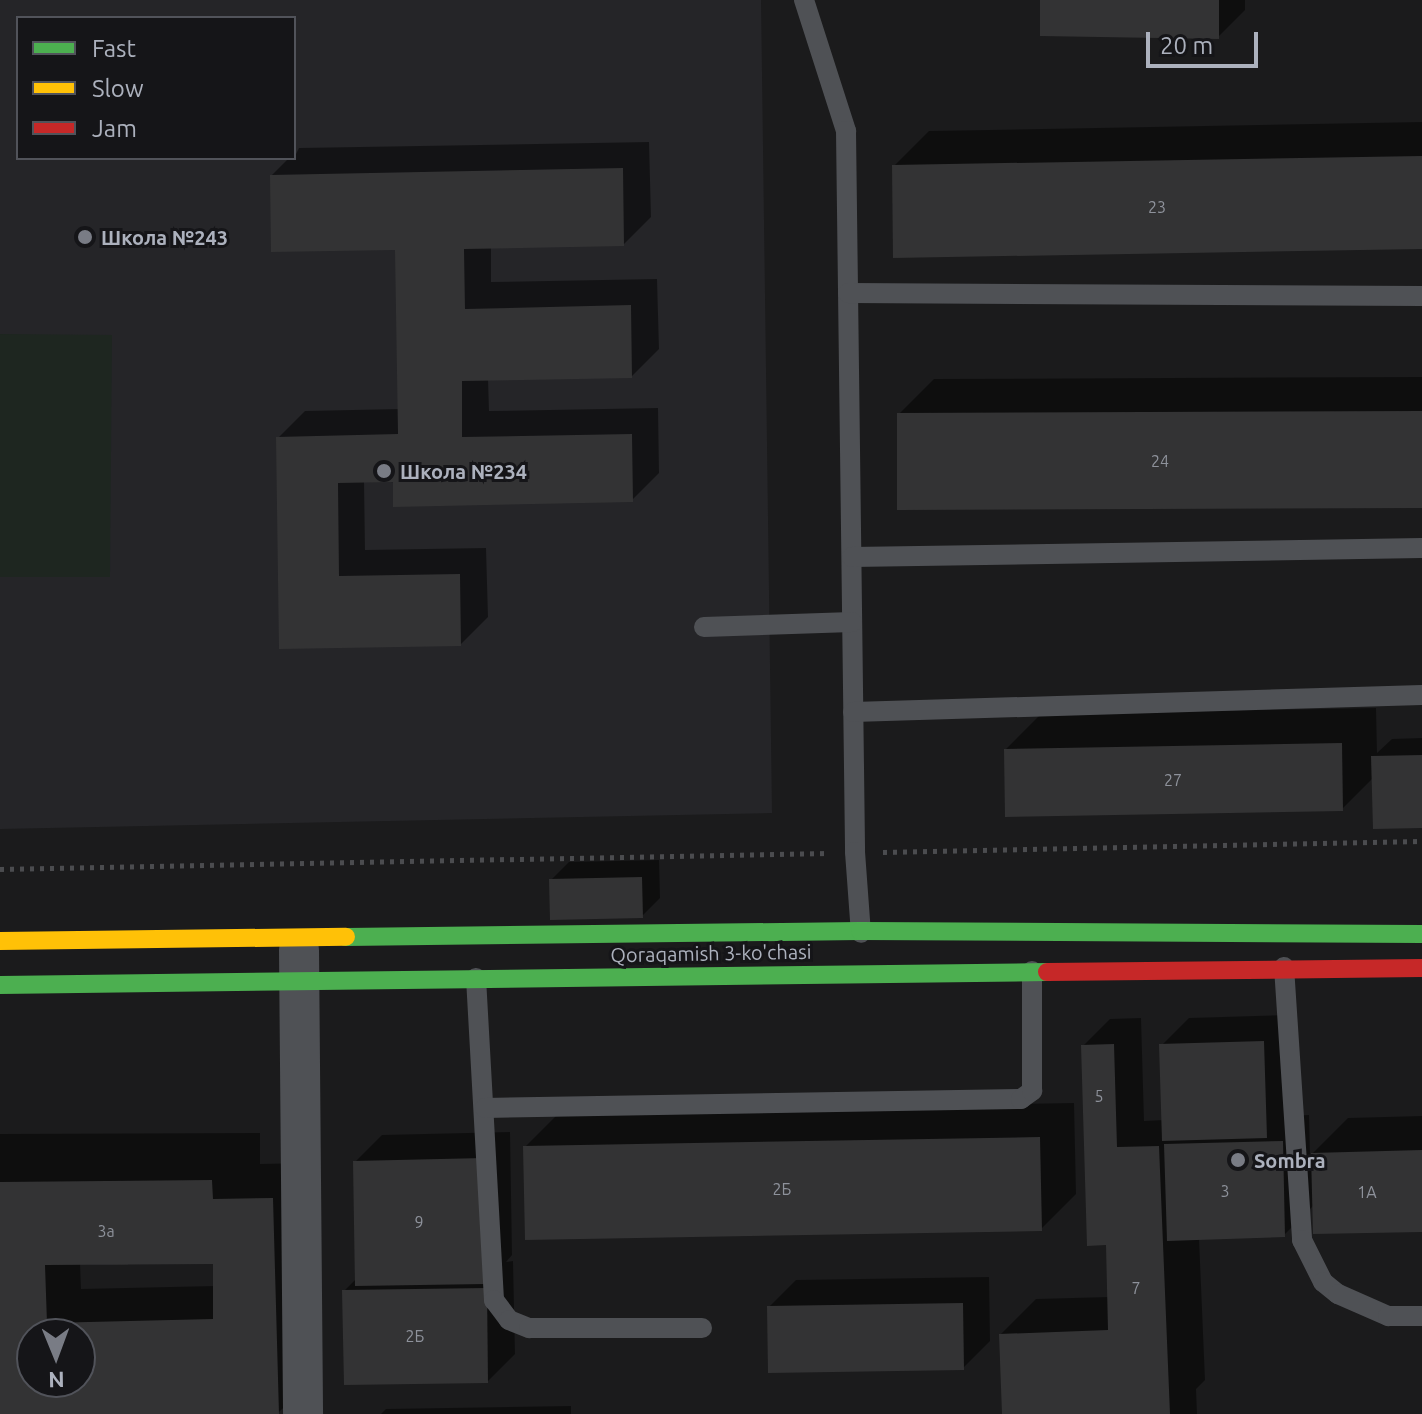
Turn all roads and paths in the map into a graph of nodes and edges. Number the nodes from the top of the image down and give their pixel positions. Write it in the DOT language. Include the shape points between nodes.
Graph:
graph roads {
  1 [pos="804,0"];
  2 [pos="848,293"];
  3 [pos="1422,296"];
  4 [pos="1422,548"];
  5 [pos="852,557"];
  6 [pos="852,622"];
  7 [pos="704,627"];
  8 [pos="1422,695"];
  9 [pos="853,712"];
  10 [pos="1422,841"];
  11 [pos="855,852"];
  12 [pos="0,869"];
  13 [pos="860,931"];
  14 [pos="1422,934"];
  15 [pos="299,938"];
  16 [pos="0,941"];
  17 [pos="1284,967"];
  18 [pos="1422,968"];
  19 [pos="1032,971"];
  20 [pos="863,973"];
  21 [pos="476,978"];
  22 [pos="299,981"];
  23 [pos="0,985"];
  24 [pos="485,1108"];
  25 [pos="1422,1316"];
  26 [pos="702,1328"];
  27 [pos="303,1414"];
  1 -- 2 [label="lane" via="846,131"];
  2 -- 3 [label="lane"];
  2 -- 5 [label="lane"];
  4 -- 5 [label="lane"];
  5 -- 6 [label="lane"];
  6 -- 7 [label="lane"];
  6 -- 9 [label="lane"];
  8 -- 9 [label="lane"];
  9 -- 11 [label="lane"];
  10 -- 11 [label="path"];
  11 -- 12 [label="path"];
  11 -- 13 [label="lane"];
  13 -- 14 [label="main road, Qoraqamish 3-ko'chasi"];
  13 -- 15 [label="main road, Qoraqamish 3-ko'chasi"];
  13 -- 20 [label="lane"];
  15 -- 16 [label="main road, Qoraqamish 3-ko'chasi"];
  15 -- 22 [label="street"];
  17 -- 18 [label="main road, Qoraqamish 3-ko'chasi"];
  17 -- 19 [label="main road, Qoraqamish 3-ko'chasi"];
  17 -- 25 [label="lane" via="1302,1240 1323,1282 1338,1294 1388,1316"];
  19 -- 20 [label="main road, Qoraqamish 3-ko'chasi"];
  19 -- 24 [label="lane" via="1032,1091 1021,1099"];
  20 -- 21 [label="main road, Qoraqamish 3-ko'chasi"];
  21 -- 22 [label="main road, Qoraqamish 3-ko'chasi"];
  21 -- 24 [label="lane"];
  22 -- 23 [label="main road, Qoraqamish 3-ko'chasi"];
  22 -- 27 [label="street"];
  24 -- 26 [label="lane" via="494,1300 509,1320 529,1328"];
}
